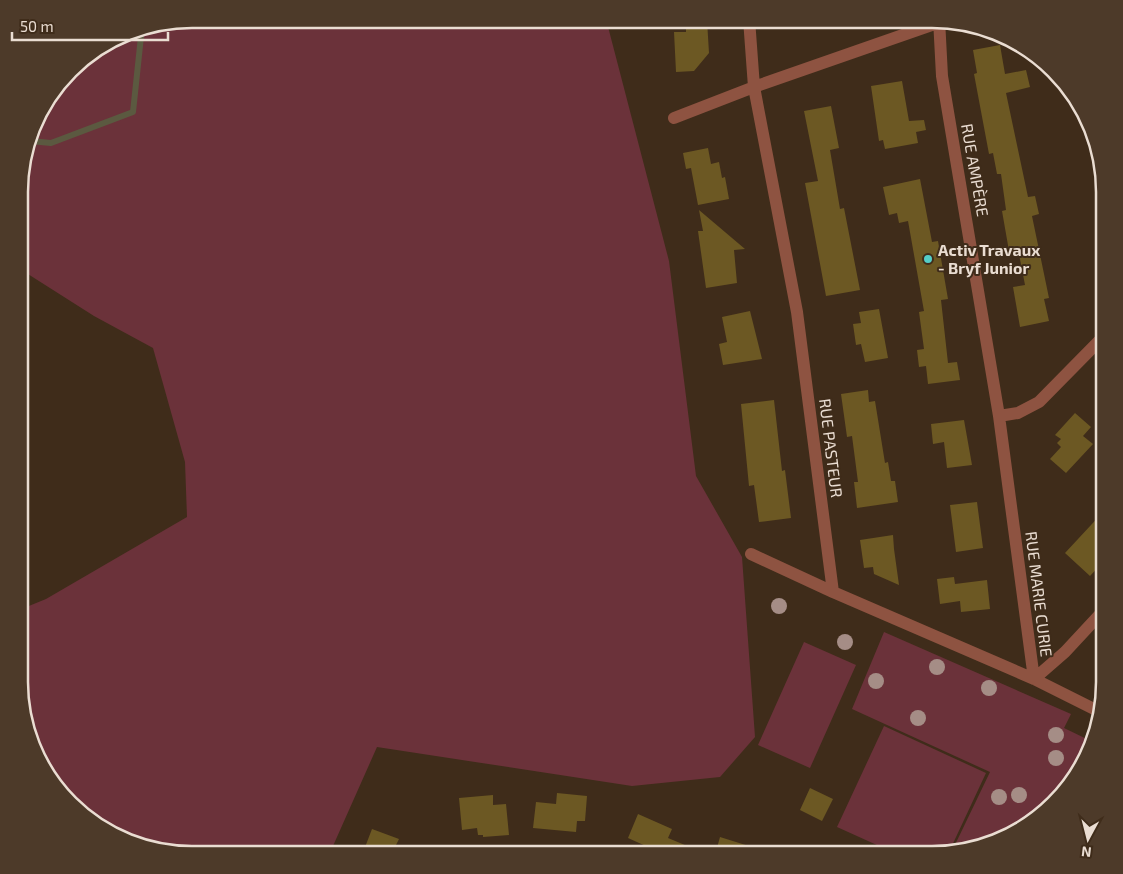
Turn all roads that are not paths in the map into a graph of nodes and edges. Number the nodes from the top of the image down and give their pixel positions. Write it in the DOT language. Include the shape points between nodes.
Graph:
graph roads {
  1 [pos="750,28"];
  2 [pos="921,28"];
  3 [pos="941,28"];
  4 [pos="754,87"];
  5 [pos="674,118"];
  6 [pos="1095,345"];
  7 [pos="999,416"];
  8 [pos="752,554"];
  9 [pos="833,592"];
  10 [pos="1095,620"];
  11 [pos="1034,679"];
  12 [pos="1093,708"];
  1 -- 4 [label="street, RUE PASTEUR"];
  2 -- 4 [label="street"];
  3 -- 7 [label="street, RUE AMPÈRE" via="942,76"];
  4 -- 5 [label="street"];
  4 -- 9 [label="street, RUE PASTEUR" via="797,312"];
  6 -- 7 [label="street" via="1039,402 1018,413"];
  7 -- 11 [label="street, RUE MARIE CURIE"];
  8 -- 9 [label="street"];
  9 -- 11 [label="street"];
  10 -- 11 [label="street, RUE MARIE CURIE"];
  11 -- 12 [label="street"];
}
